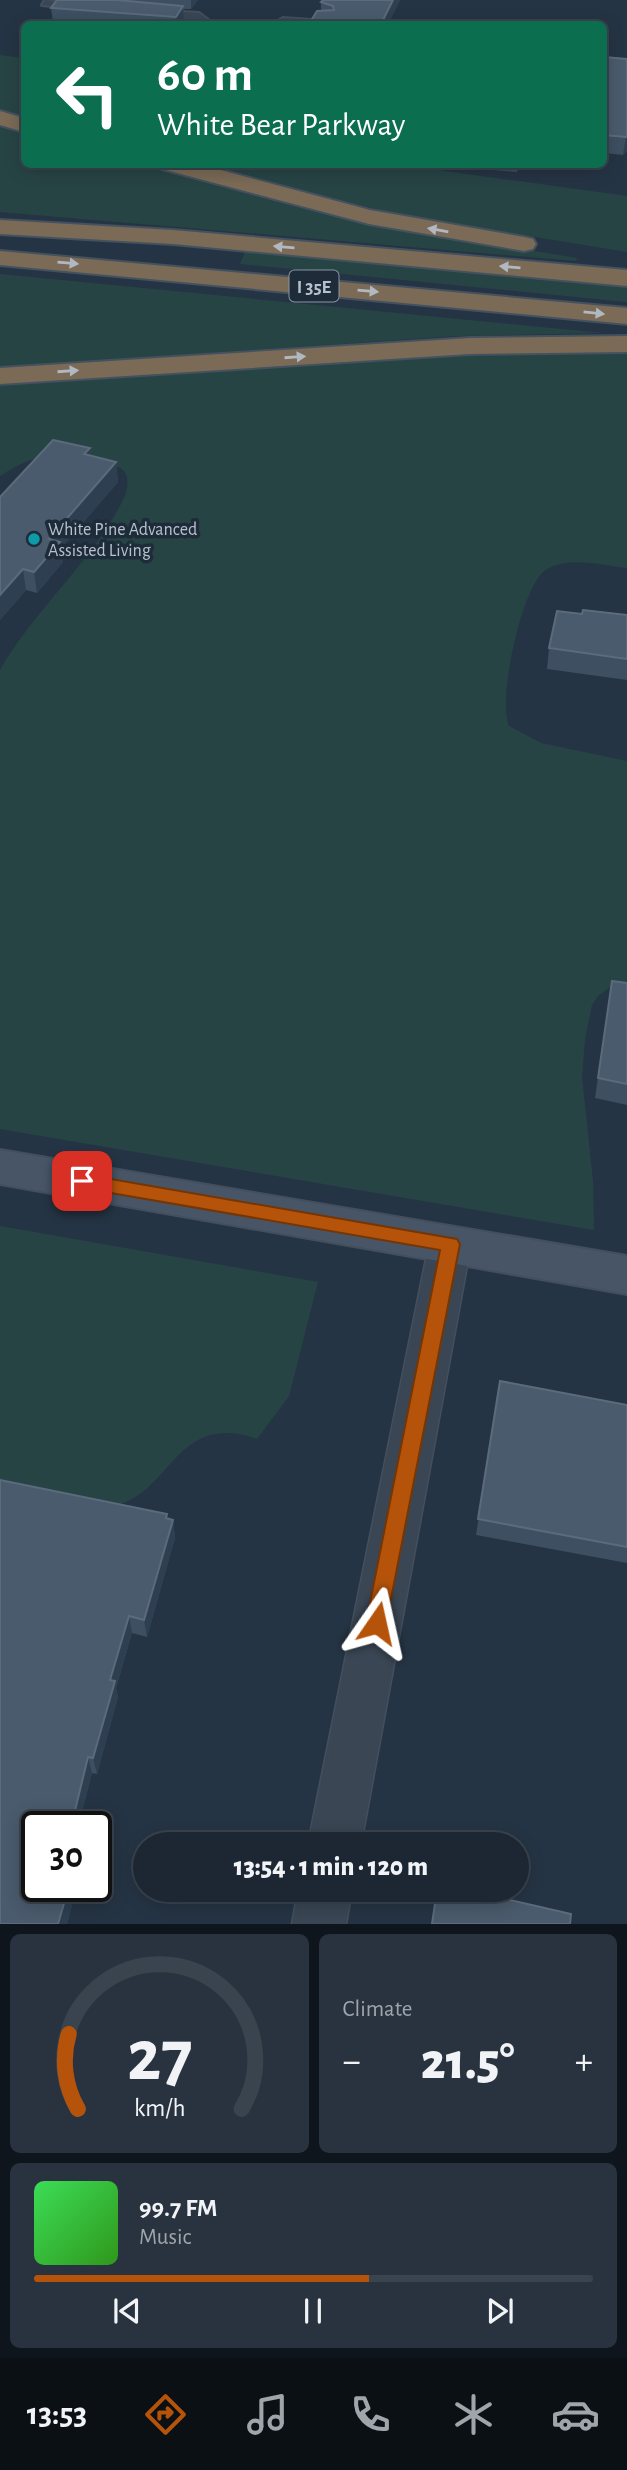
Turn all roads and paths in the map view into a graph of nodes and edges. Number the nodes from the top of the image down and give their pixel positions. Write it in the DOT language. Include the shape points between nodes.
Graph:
graph roads {
  1 [pos="45,3"];
  2 [pos="96,7"];
  3 [pos="148,11"];
  4 [pos="204,21"];
  5 [pos="0,118"];
  6 [pos="21,124"];
  7 [pos="186,168"];
  8 [pos="0,227"];
  9 [pos="0,258"];
  10 [pos="627,258"];
  11 [pos="627,278"];
  12 [pos="627,316"];
  13 [pos="627,344"];
  14 [pos="0,376"];
  15 [pos="0,1167"];
  16 [pos="450,1244"];
  17 [pos="627,1275"];
  18 [pos="336,1832"];
  19 [pos="324,1902"];
  20 [pos="319,1924"];
  1 -- 2 [label="lane"];
  3 -- 4 [label="lane" via="195,15"];
  5 -- 6 [label="highway"];
  10 -- 7 [label="highway, one-way" via="402,223"];
  11 -- 8 [label="highway, I 35E, one-way" via="199,239"];
  9 -- 12 [label="highway, I 35E, one-way"];
  14 -- 13 [label="highway, one-way" via="444,347"];
  15 -- 16 [label="street"];
  16 -- 17 [label="street"];
  16 -- 18 [label="street"];
  19 -- 20 [label="street"];
}
